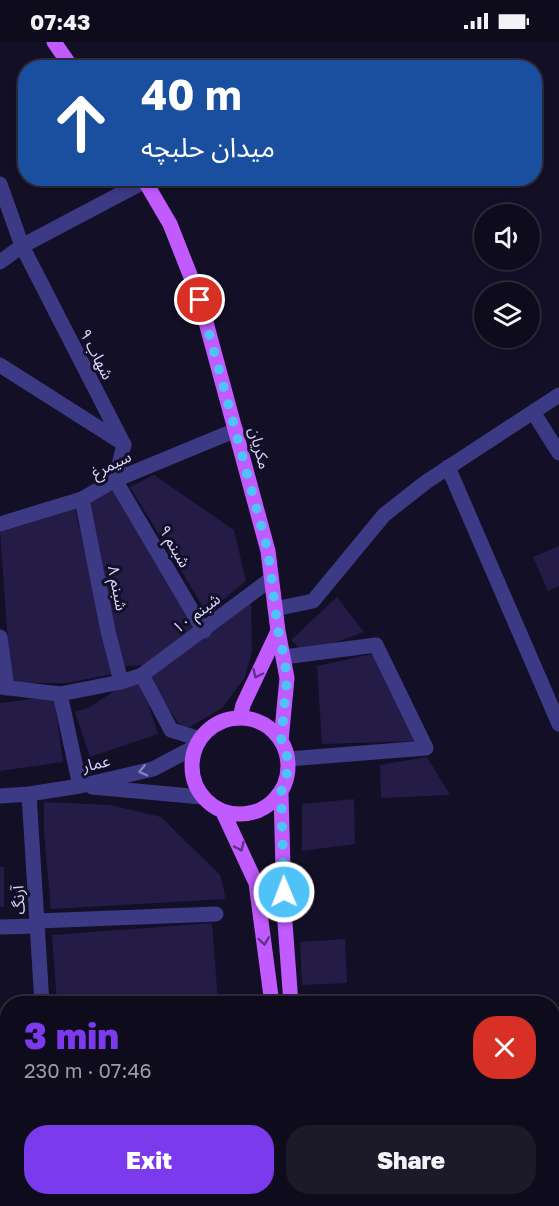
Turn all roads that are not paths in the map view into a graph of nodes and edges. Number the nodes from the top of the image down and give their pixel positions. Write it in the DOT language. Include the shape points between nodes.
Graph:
graph roads {
  1 [pos="54,42"];
  2 [pos="66,60"];
  3 [pos="0,184"];
  4 [pos="133,186"];
  5 [pos="148,186"];
  6 [pos="22,246"];
  7 [pos="0,262"];
  8 [pos="0,365"];
  9 [pos="559,395"];
  10 [pos="533,412"];
  11 [pos="236,430"];
  12 [pos="124,445"];
  13 [pos="559,453"];
  14 [pos="448,467"];
  15 [pos="116,480"];
  16 [pos="82,499"];
  17 [pos="0,524"];
  18 [pos="272,579"];
  19 [pos="274,609"];
  20 [pos="204,630"];
  21 [pos="278,630"];
  22 [pos="0,637"];
  23 [pos="284,657"];
  24 [pos="142,675"];
  25 [pos="121,682"];
  26 [pos="3,687"];
  27 [pos="60,694"];
  28 [pos="240,718"];
  29 [pos="559,724"];
  30 [pos="281,741"];
  31 [pos="198,743"];
  32 [pos="288,759"];
  33 [pos="80,786"];
  34 [pos="281,792"];
  35 [pos="29,794"];
  36 [pos="0,796"];
  37 [pos="202,797"];
  38 [pos="223,812"];
  39 [pos="216,914"];
  40 [pos="37,923"];
  41 [pos="0,927"];
  42 [pos="42,996"];
  43 [pos="271,996"];
  44 [pos="290,996"];
  1 -- 2 [label="main road"];
  3 -- 6 [label="street, شهاب ۹"];
  4 -- 6 [label="street"];
  5 -- 11 [label="main road, مکریان" via="170,224 200,300"];
  6 -- 7 [label="street"];
  6 -- 12 [label="street, شهاب ۹"];
  8 -- 12 [label="street"];
  9 -- 10 [label="street"];
  10 -- 13 [label="street"];
  10 -- 14 [label="street"];
  11 -- 15 [label="street, سیمرغ"];
  11 -- 18 [label="main road, مکریان"];
  12 -- 15 [label="street"];
  14 -- 19 [label="street" via="384,515 313,602"];
  14 -- 29 [label="street"];
  15 -- 16 [label="street, سیمرغ"];
  15 -- 20 [label="street, شبنم ۹"];
  16 -- 17 [label="street, سیمرغ"];
  16 -- 25 [label="street, شبنم ۸"];
  18 -- 19 [label="main road, مکریان"];
  18 -- 20 [label="street, شبنم ۱۰"];
  19 -- 21 [label="main road, مکریان"];
  20 -- 24 [label="street, شبنم ۱۰"];
  21 -- 23 [label="main road, مکریان"];
  21 -- 28 [label="main road, one-way"];
  22 -- 26 [label="street"];
  23 -- 30 [label="main road, مکریان" via="287,678"];
  23 -- 32 [label="street" via="376,645 426,747"];
  24 -- 25 [label="street, شبنم ۱۰"];
  24 -- 31 [label="street" via="171,730"];
  25 -- 27 [label="street, شبنم ۱۰"];
  26 -- 27 [label="street, شبنم ۱۰"];
  27 -- 33 [label="street"];
  28 -- 30 [label="main road" via="256,720"];
  28 -- 31 [label="main road" via="224,720 210,728"];
  30 -- 32 [label="main road"];
  31 -- 33 [label="street, عمار, one-way" via="153,769"];
  31 -- 37 [label="main road" via="191,773"];
  32 -- 34 [label="main road"];
  33 -- 35 [label="street, عمار"];
  33 -- 37 [label="street"];
  34 -- 38 [label="main road" via="256,812"];
  34 -- 44 [label="main road"];
  35 -- 36 [label="street, عمار"];
  35 -- 40 [label="street, آرنگ"];
  37 -- 38 [label="main road"];
  38 -- 43 [label="main road, one-way" via="256,883"];
  39 -- 40 [label="street"];
  40 -- 41 [label="street"];
  40 -- 42 [label="street, آرنگ"];
}
